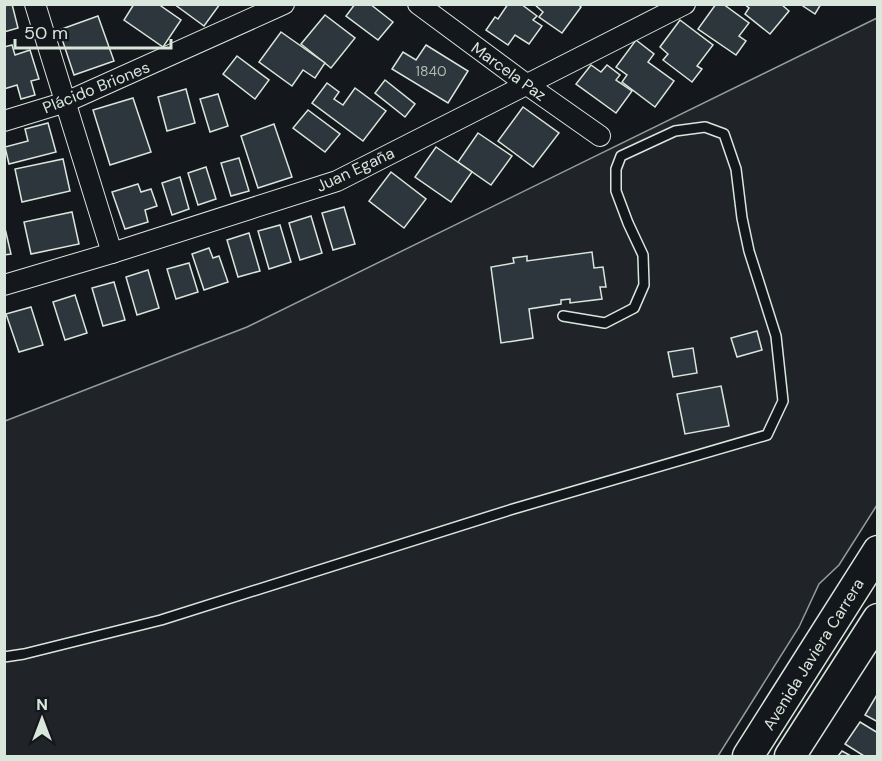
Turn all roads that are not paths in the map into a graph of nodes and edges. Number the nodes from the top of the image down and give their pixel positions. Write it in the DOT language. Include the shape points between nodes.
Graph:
graph roads {
  1 [pos="35,4"];
  2 [pos="284,4"];
  3 [pos="418,4"];
  4 [pos="686,4"];
  5 [pos="526,84"];
  6 [pos="66,102"];
  7 [pos="4,121"];
  8 [pos="600,136"];
  9 [pos="112,253"];
  10 [pos="4,285"];
  11 [pos="563,316"];
  12 [pos="878,551"];
  13 [pos="878,618"];
  14 [pos="4,657"];
  15 [pos="748,756"];
  16 [pos="790,756"];
  1 -- 6 [label="street"];
  2 -- 6 [label="street, Plácido Briones"];
  3 -- 5 [label="street, Marcela Paz"];
  4 -- 5 [label="street, Juan Egaña"];
  5 -- 8 [label="street, Marcela Paz"];
  5 -- 9 [label="street, Juan Egaña" via="337,181"];
  6 -- 7 [label="street, Plácido Briones"];
  6 -- 9 [label="street"];
  9 -- 10 [label="street, Juan Egaña"];
  11 -- 14 [label="lane" via="605,323 634,308 644,285 643,255 616,190 616,169 621,156 675,131 705,127 724,134 736,169 749,251 776,336 783,401 767,435 513,509 161,620"];
  12 -- 15 [label="main road, Avenida Javiera Carrera"];
  13 -- 16 [label="main road"];
}
